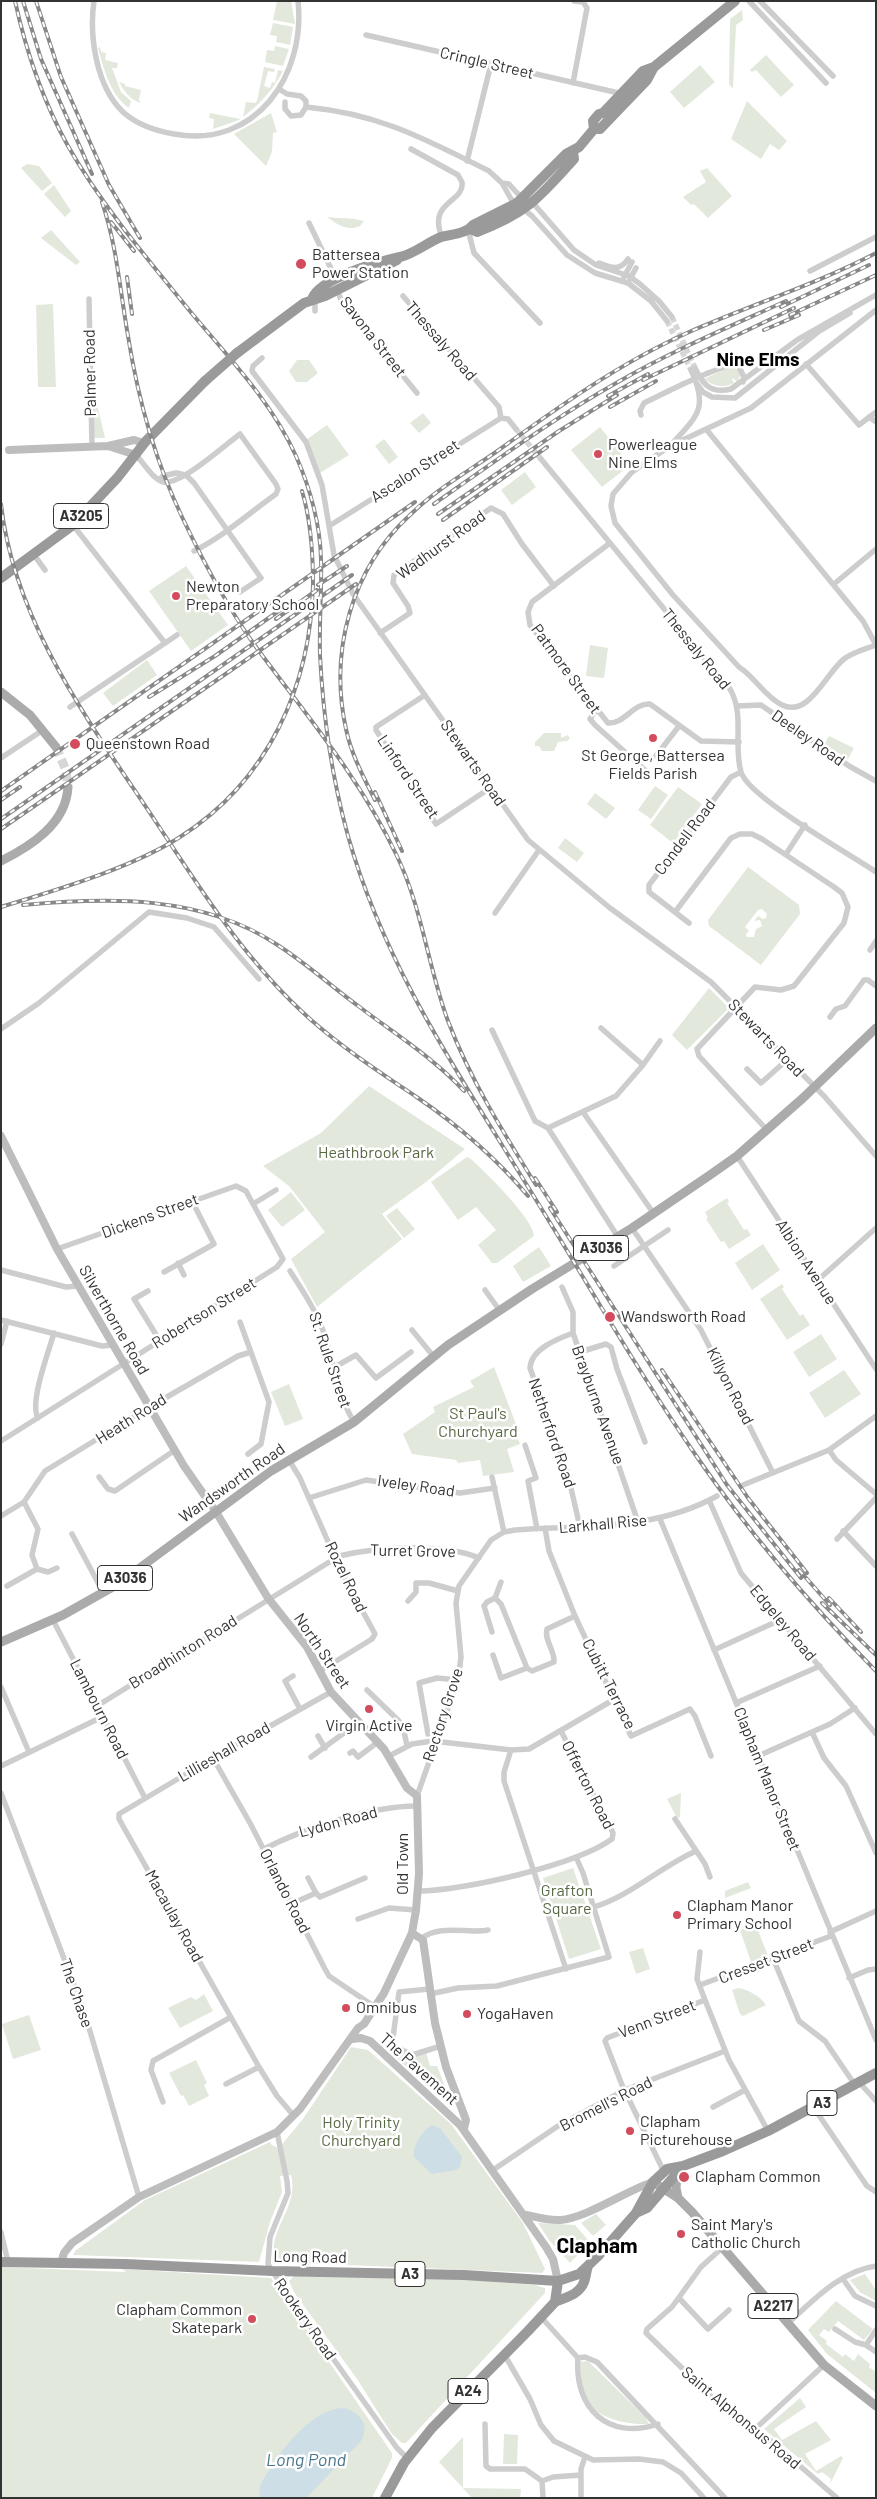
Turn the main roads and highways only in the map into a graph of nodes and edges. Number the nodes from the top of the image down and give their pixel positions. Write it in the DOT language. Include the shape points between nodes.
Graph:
graph roads {
  1 [pos="735,1"];
  2 [pos="399,257"];
  3 [pos="312,299"];
  4 [pos="144,442"];
  5 [pos="108,446"];
  6 [pos="8,450"];
  7 [pos="136,455"];
  8 [pos="1,578"];
  9 [pos="1,692"];
  10 [pos="56,747"];
  11 [pos="68,787"];
  12 [pos="1,861"];
  13 [pos="876,1028"];
  14 [pos="2,1139"];
  15 [pos="216,1512"];
  16 [pos="1,1642"];
  17 [pos="418,1795"];
  18 [pos="412,1933"];
  19 [pos="364,2024"];
  20 [pos="352,2039"];
  21 [pos="366,2040"];
  22 [pos="876,2073"];
  23 [pos="464,2129"];
  24 [pos="683,2166"];
  25 [pos="677,2175"];
  26 [pos="653,2182"];
  27 [pos="663,2188"];
  28 [pos="678,2198"];
  29 [pos="636,2213"];
  30 [pos="526,2216"];
  31 [pos="5,2262"];
  32 [pos="61,2263"];
  33 [pos="588,2266"];
  34 [pos="558,2282"];
  35 [pos="555,2302"];
  36 [pos="876,2406"];
  37 [pos="385,2498"];
  1 -- 2 [label="highway, A3205" via="654,67 643,71 624,97 593,121 594,129 573,152 574,159 507,220 477,232 441,234"];
  2 -- 3 [label="highway, A3205" via="396,262"];
  2 -- 3 [label="highway, A3205" via="336,279 314,292"];
  3 -- 4 [label="highway, A3205, bridge" via="249,343 205,381"];
  4 -- 5 [label="main road" via="134,440"];
  4 -- 7 [label="highway, A3205"];
  5 -- 6 [label="main road"];
  5 -- 7 [label="main road"];
  7 -- 8 [label="highway, A3205" via="73,525"];
  9 -- 10 [label="main road" via="30,715"];
  11 -- 12 [label="main road" via="62,810 46,832 28,847"];
  13 -- 15 [label="main road, Wandsworth Road / A3036" via="737,1156 654,1214 500,1311 434,1357 354,1422 289,1460"];
  14 -- 15 [label="main road, Silverthorne Road" via="78,1286 175,1450"];
  15 -- 16 [label="main road, Wandsworth Road / A3036" via="103,1592 53,1620"];
  15 -- 17 [label="main road, North Street" via="268,1598 307,1647 331,1692 389,1756 407,1789"];
  17 -- 18 [label="main road, Old Town" via="418,1891"];
  18 -- 19 [label="main road, Old Town" via="390,1983"];
  18 -- 23 [label="main road, The Pavement" via="422,1938 438,2047 466,2120"];
  19 -- 20 [label="main road, Old Town"];
  19 -- 21 [label="main road"];
  20 -- 21 [label="main road, The Pavement"];
  20 -- 32 [label="main road, Old Town" via="294,2116 277,2132 139,2197 72,2244"];
  21 -- 23 [label="main road, The Pavement" via="388,2056"];
  22 -- 24 [label="highway, A3" via="768,2131"];
  23 -- 30 [label="main road, The Pavement"];
  24 -- 25 [label="highway, A3"];
  24 -- 26 [label="highway, A3" via="670,2168"];
  25 -- 27 [label="highway, A3"];
  25 -- 28 [label="main road"];
  26 -- 27 [label="main road, A2217"];
  26 -- 29 [label="highway, A3"];
  26 -- 30 [label="main road" via="572,2218 551,2220"];
  27 -- 28 [label="main road, A2217"];
  27 -- 29 [label="highway, A3" via="647,2208"];
  28 -- 36 [label="main road, A2217" via="824,2365"];
  29 -- 33 [label="highway, A3"];
  30 -- 34 [label="main road, The Pavement" via="553,2259"];
  31 -- 32 [label="highway, A3"];
  32 -- 34 [label="highway, Long Road / A3" via="464,2275"];
  33 -- 34 [label="highway, A3" via="579,2274"];
  33 -- 35 [label="highway, A24" via="580,2289"];
  34 -- 35 [label="highway"];
  35 -- 37 [label="highway, A24" via="444,2415 407,2458"];
}
